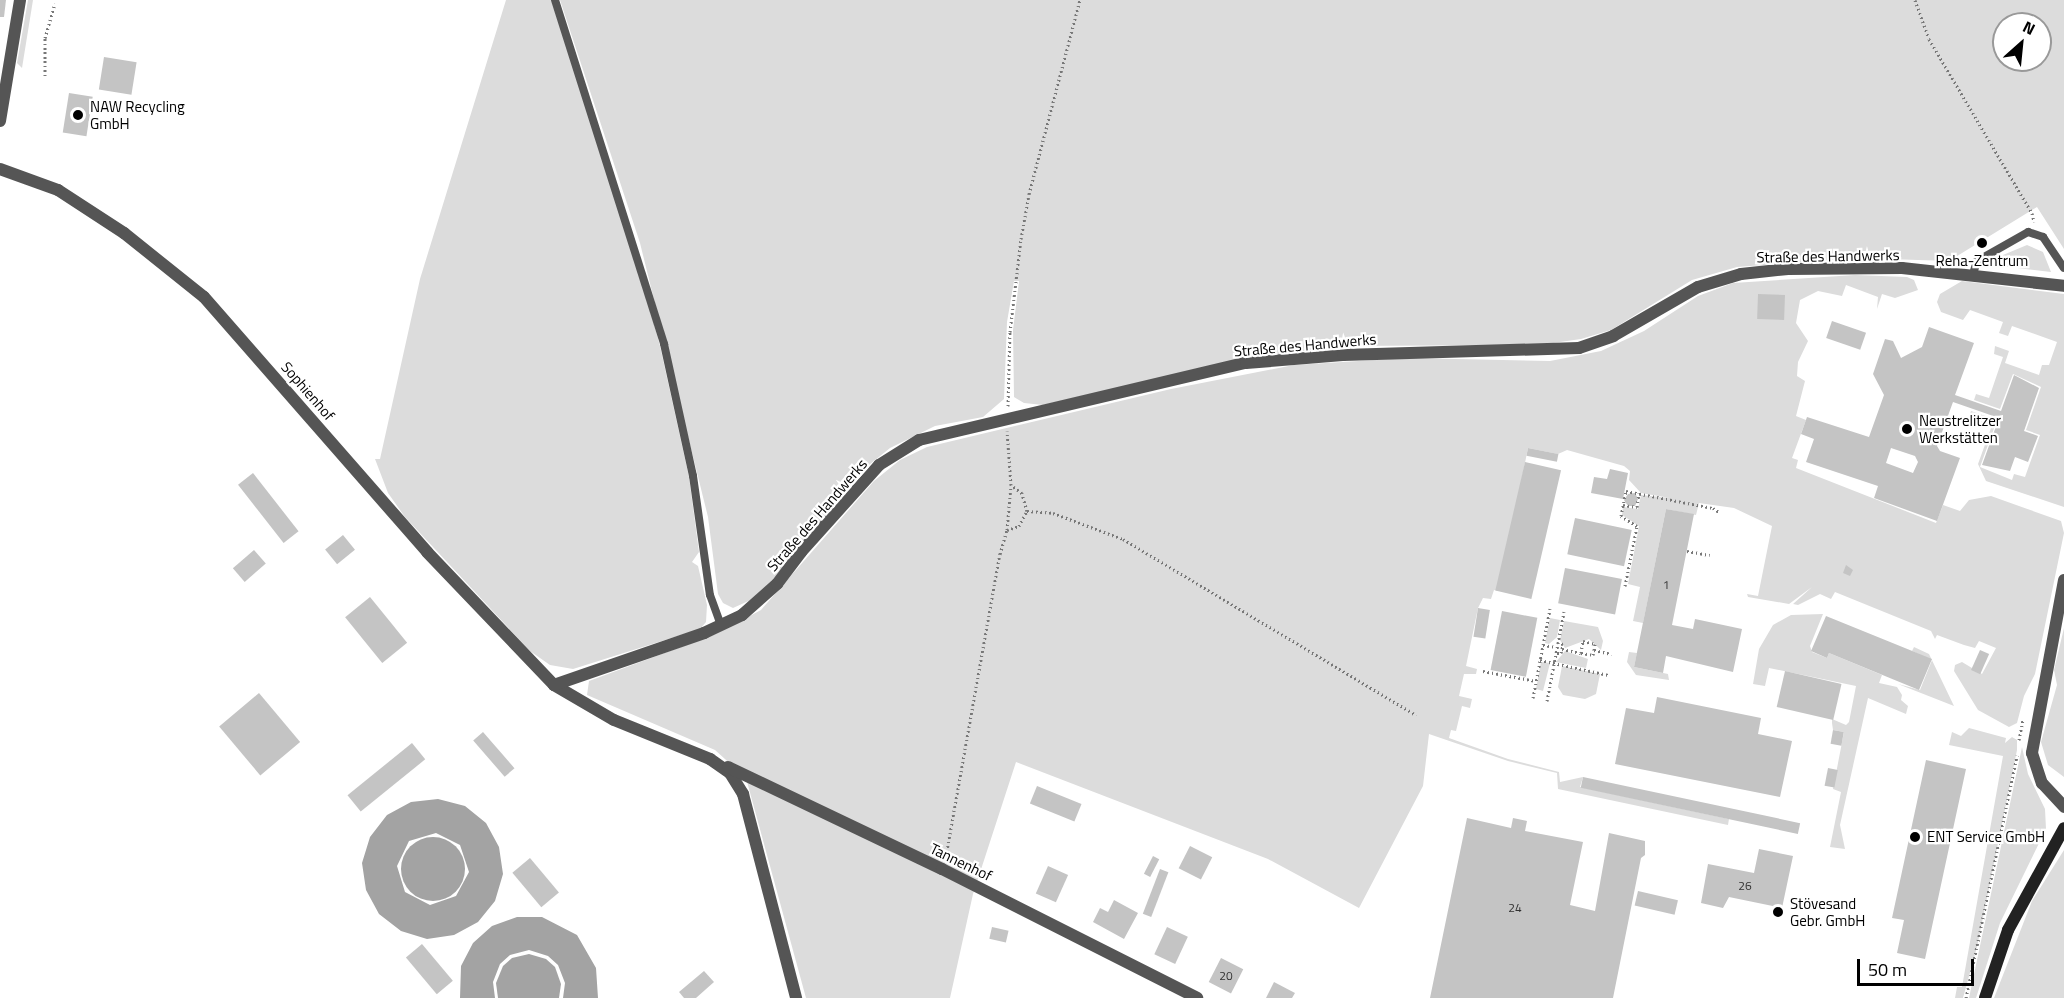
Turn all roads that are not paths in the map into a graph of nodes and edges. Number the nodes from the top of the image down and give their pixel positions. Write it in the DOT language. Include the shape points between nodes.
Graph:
graph roads {
  1 [pos="20,0"];
  2 [pos="555,0"];
  3 [pos="0,121"];
  4 [pos="0,169"];
  5 [pos="2064,268"];
  6 [pos="1973,274"];
  7 [pos="2064,286"];
  8 [pos="2064,580"];
  9 [pos="721,626"];
  10 [pos="554,685"];
  11 [pos="710,759"];
  12 [pos="2064,807"];
  13 [pos="2064,828"];
  14 [pos="796,998"];
  15 [pos="1197,998"];
  16 [pos="1985,998"];
  1 -- 3 [label="street"];
  2 -- 9 [label="lane" via="664,344 691,465 710,595"];
  4 -- 10 [label="street, Sophienhof" via="58,190 124,233 204,297 427,552"];
  5 -- 6 [label="lane" via="2051,246 2036,233 2019,236 1977,261"];
  6 -- 7 [label="street, Straße des Handwerks"];
  6 -- 9 [label="street, Straße des Handwerks" via="1857,267 1741,274 1698,287 1613,336 1579,348 1343,355 1246,363 919,440 879,465 777,584 750,609"];
  8 -- 12 [label="street" via="2032,753 2042,783"];
  9 -- 10 [label="street, Straße des Handwerks"];
  10 -- 11 [label="street, Sophienhof" via="614,720"];
  11 -- 14 [label="street" via="730,773 743,794"];
  11 -- 15 [label="street, Tannenhof" via="942,869"];
  13 -- 16 [label="main road" via="2012,921"];
}
